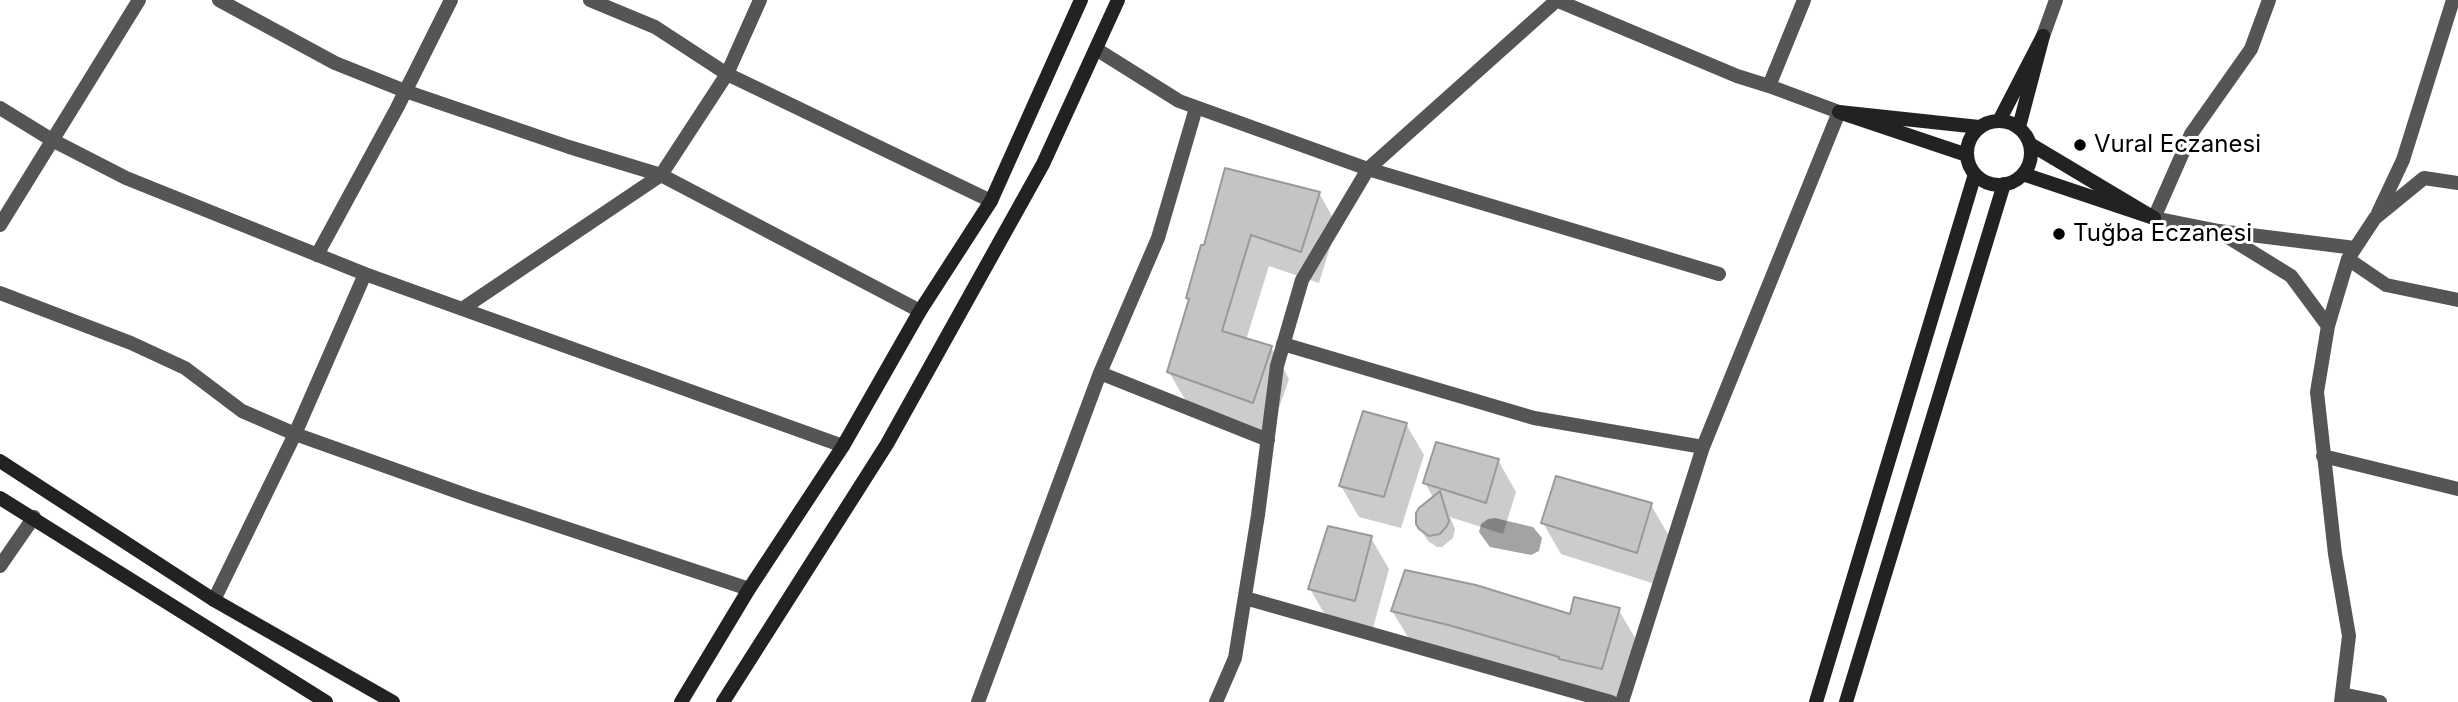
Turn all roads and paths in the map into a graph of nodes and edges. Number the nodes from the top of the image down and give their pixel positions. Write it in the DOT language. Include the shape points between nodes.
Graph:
graph roads {
  1 [pos="139,0"];
  2 [pos="219,0"];
  3 [pos="451,0"];
  4 [pos="590,0"];
  5 [pos="760,0"];
  6 [pos="1081,0"];
  7 [pos="1118,0"];
  8 [pos="1556,0"];
  9 [pos="1804,0"];
  10 [pos="2056,0"];
  11 [pos="2269,0"];
  12 [pos="2453,0"];
  13 [pos="2043,36"];
  14 [pos="1096,49"];
  15 [pos="727,74"];
  16 [pos="1769,86"];
  17 [pos="405,91"];
  18 [pos="0,108"];
  19 [pos="1196,108"];
  20 [pos="1839,112"];
  21 [pos="1999,121"];
  22 [pos="1979,127"];
  23 [pos="2019,127"];
  24 [pos="52,140"];
  25 [pos="2030,144"];
  26 [pos="1967,155"];
  27 [pos="1368,169"];
  28 [pos="1975,174"];
  29 [pos="2023,174"];
  30 [pos="661,176"];
  31 [pos="2458,183"];
  32 [pos="2004,184"];
  33 [pos="991,201"];
  34 [pos="2154,218"];
  35 [pos="2375,218"];
  36 [pos="0,225"];
  37 [pos="2219,231"];
  38 [pos="2351,253"];
  39 [pos="317,255"];
  40 [pos="365,274"];
  41 [pos="1719,274"];
  42 [pos="0,293"];
  43 [pos="2458,300"];
  44 [pos="462,309"];
  45 [pos="920,311"];
  46 [pos="2328,326"];
  47 [pos="1283,344"];
  48 [pos="1100,373"];
  49 [pos="295,434"];
  50 [pos="1268,440"];
  51 [pos="843,446"];
  52 [pos="1703,447"];
  53 [pos="2323,456"];
  54 [pos="0,461"];
  55 [pos="2458,489"];
  56 [pos="0,498"];
  57 [pos="34,517"];
  58 [pos="0,566"];
  59 [pos="750,589"];
  60 [pos="1245,598"];
  61 [pos="214,600"];
  62 [pos="2342,698"];
  63 [pos="326,702"];
  64 [pos="393,702"];
  65 [pos="681,702"];
  66 [pos="723,702"];
  67 [pos="978,702"];
  68 [pos="1216,702"];
  69 [pos="1611,702"];
  70 [pos="1622,702"];
  71 [pos="1816,702"];
  72 [pos="1846,702"];
  73 [pos="2381,702"];
  1 -- 24 [label="street"];
  2 -- 17 [label="street" via="335,63"];
  3 -- 17 [label="street"];
  4 -- 15 [label="street" via="655,27"];
  5 -- 15 [label="street"];
  6 -- 33 [label="main road"];
  7 -- 14 [label="main road"];
  8 -- 16 [label="street"];
  8 -- 27 [label="street"];
  9 -- 16 [label="street"];
  10 -- 13 [label="street"];
  11 -- 34 [label="street" via="2252,49 2191,134"];
  12 -- 35 [label="street" via="2403,160"];
  13 -- 21 [label="main road"];
  13 -- 23 [label="main road"];
  14 -- 19 [label="street"];
  14 -- 66 [label="main road" via="1043,164 887,444"];
  15 -- 30 [label="street"];
  15 -- 33 [label="street"];
  16 -- 20 [label="street"];
  17 -- 30 [label="street"];
  17 -- 39 [label="street"];
  18 -- 24 [label="street"];
  19 -- 27 [label="street"];
  19 -- 48 [label="street" via="1158,238"];
  20 -- 22 [label="main road"];
  20 -- 26 [label="main road"];
  20 -- 52 [label="street"];
  21 -- 22 [label="main road"];
  21 -- 23 [label="main road"];
  22 -- 26 [label="main road"];
  23 -- 25 [label="main road"];
  24 -- 36 [label="street"];
  24 -- 39 [label="street" via="126,178"];
  25 -- 29 [label="main road" via="2029,165"];
  25 -- 34 [label="main road"];
  26 -- 28 [label="main road"];
  27 -- 41 [label="street"];
  27 -- 47 [label="street" via="1302,281"];
  28 -- 32 [label="main road"];
  28 -- 71 [label="main road"];
  29 -- 32 [label="main road"];
  29 -- 34 [label="main road"];
  30 -- 44 [label="street"];
  30 -- 45 [label="street"];
  31 -- 35 [label="street" via="2424,178"];
  32 -- 72 [label="main road"];
  33 -- 45 [label="main road"];
  34 -- 37 [label="street"];
  35 -- 38 [label="street"];
  37 -- 38 [label="street"];
  37 -- 46 [label="street" via="2291,276"];
  38 -- 43 [label="street" via="2386,285"];
  38 -- 46 [label="street"];
  39 -- 40 [label="street"];
  40 -- 44 [label="street"];
  40 -- 49 [label="street"];
  42 -- 49 [label="street" via="185,368 242,411"];
  44 -- 51 [label="street"];
  45 -- 51 [label="main road"];
  46 -- 53 [label="street" via="2317,392"];
  47 -- 50 [label="street"];
  47 -- 52 [label="street" via="1534,418"];
  48 -- 50 [label="street"];
  48 -- 67 [label="street"];
  49 -- 59 [label="street"];
  49 -- 61 [label="street"];
  50 -- 60 [label="street"];
  51 -- 59 [label="main road"];
  52 -- 70 [label="street"];
  53 -- 55 [label="street"];
  53 -- 62 [label="street" via="2349,636"];
  54 -- 61 [label="main road"];
  56 -- 57 [label="main road"];
  57 -- 58 [label="street"];
  57 -- 63 [label="main road"];
  59 -- 65 [label="main road"];
  60 -- 68 [label="street" via="1235,658"];
  60 -- 69 [label="street"];
  61 -- 64 [label="main road"];
  62 -- 73 [label="street"];
}
